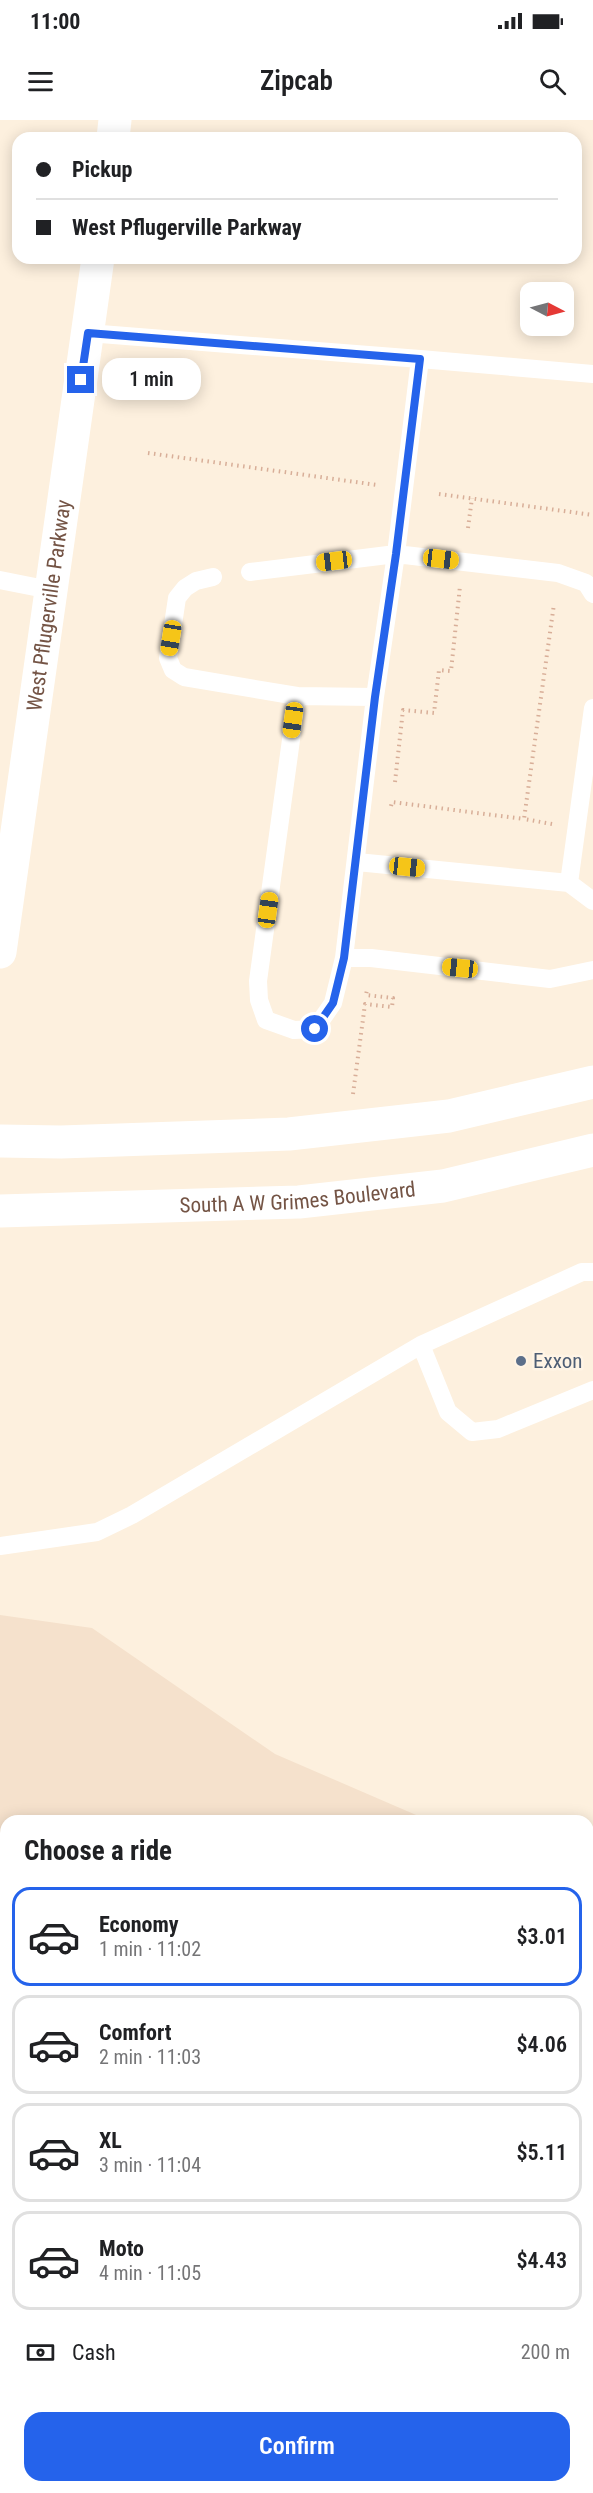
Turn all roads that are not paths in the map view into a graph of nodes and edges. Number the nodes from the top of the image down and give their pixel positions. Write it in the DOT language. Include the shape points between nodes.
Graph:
graph roads {
  1 [pos="97,264"];
  2 [pos="88,333"];
  3 [pos="420,359"];
  4 [pos="593,374"];
  5 [pos="396,554"];
  6 [pos="250,572"];
  7 [pos="213,577"];
  8 [pos="0,580"];
  9 [pos="50,590"];
  10 [pos="593,594"];
  11 [pos="297,696"];
  12 [pos="375,697"];
  13 [pos="593,708"];
  14 [pos="357,862"];
  15 [pos="569,883"];
  16 [pos="593,901"];
  17 [pos="0,952"];
  18 [pos="344,958"];
  19 [pos="593,970"];
  20 [pos="593,1083"];
  21 [pos="0,1141"];
  22 [pos="593,1150"];
  23 [pos="0,1211"];
  24 [pos="593,1272"];
  25 [pos="421,1345"];
  26 [pos="593,1390"];
  27 [pos="0,1546"];
  1 -- 2 [label="main road, West Pflugerville Parkway"];
  2 -- 3 [label="lane"];
  2 -- 9 [label="main road, West Pflugerville Parkway"];
  3 -- 4 [label="lane"];
  3 -- 5 [label="lane"];
  5 -- 6 [label="lane"];
  5 -- 10 [label="lane" via="558,573 586,583"];
  5 -- 12 [label="lane"];
  7 -- 11 [label="lane" via="196,581 177,598 168,658 173,670 184,677"];
  8 -- 9 [label="lane"];
  9 -- 17 [label="main road, West Pflugerville Parkway"];
  11 -- 12 [label="lane"];
  11 -- 18 [label="lane" via="258,981 267,1020 294,1030 315,1029 333,1003"];
  12 -- 14 [label="lane"];
  13 -- 15 [label="lane"];
  14 -- 15 [label="lane"];
  14 -- 18 [label="lane"];
  15 -- 16 [label="lane"];
  18 -- 19 [label="lane" via="550,979"];
  20 -- 21 [label="main road" via="449,1116 289,1134"];
  22 -- 23 [label="main road, South A W Grimes Boulevard" via="443,1186 299,1202"];
  24 -- 25 [label="lane" via="582,1272"];
  25 -- 26 [label="lane" via="448,1412 472,1432 498,1429"];
  25 -- 27 [label="lane" via="97,1532"];
}
